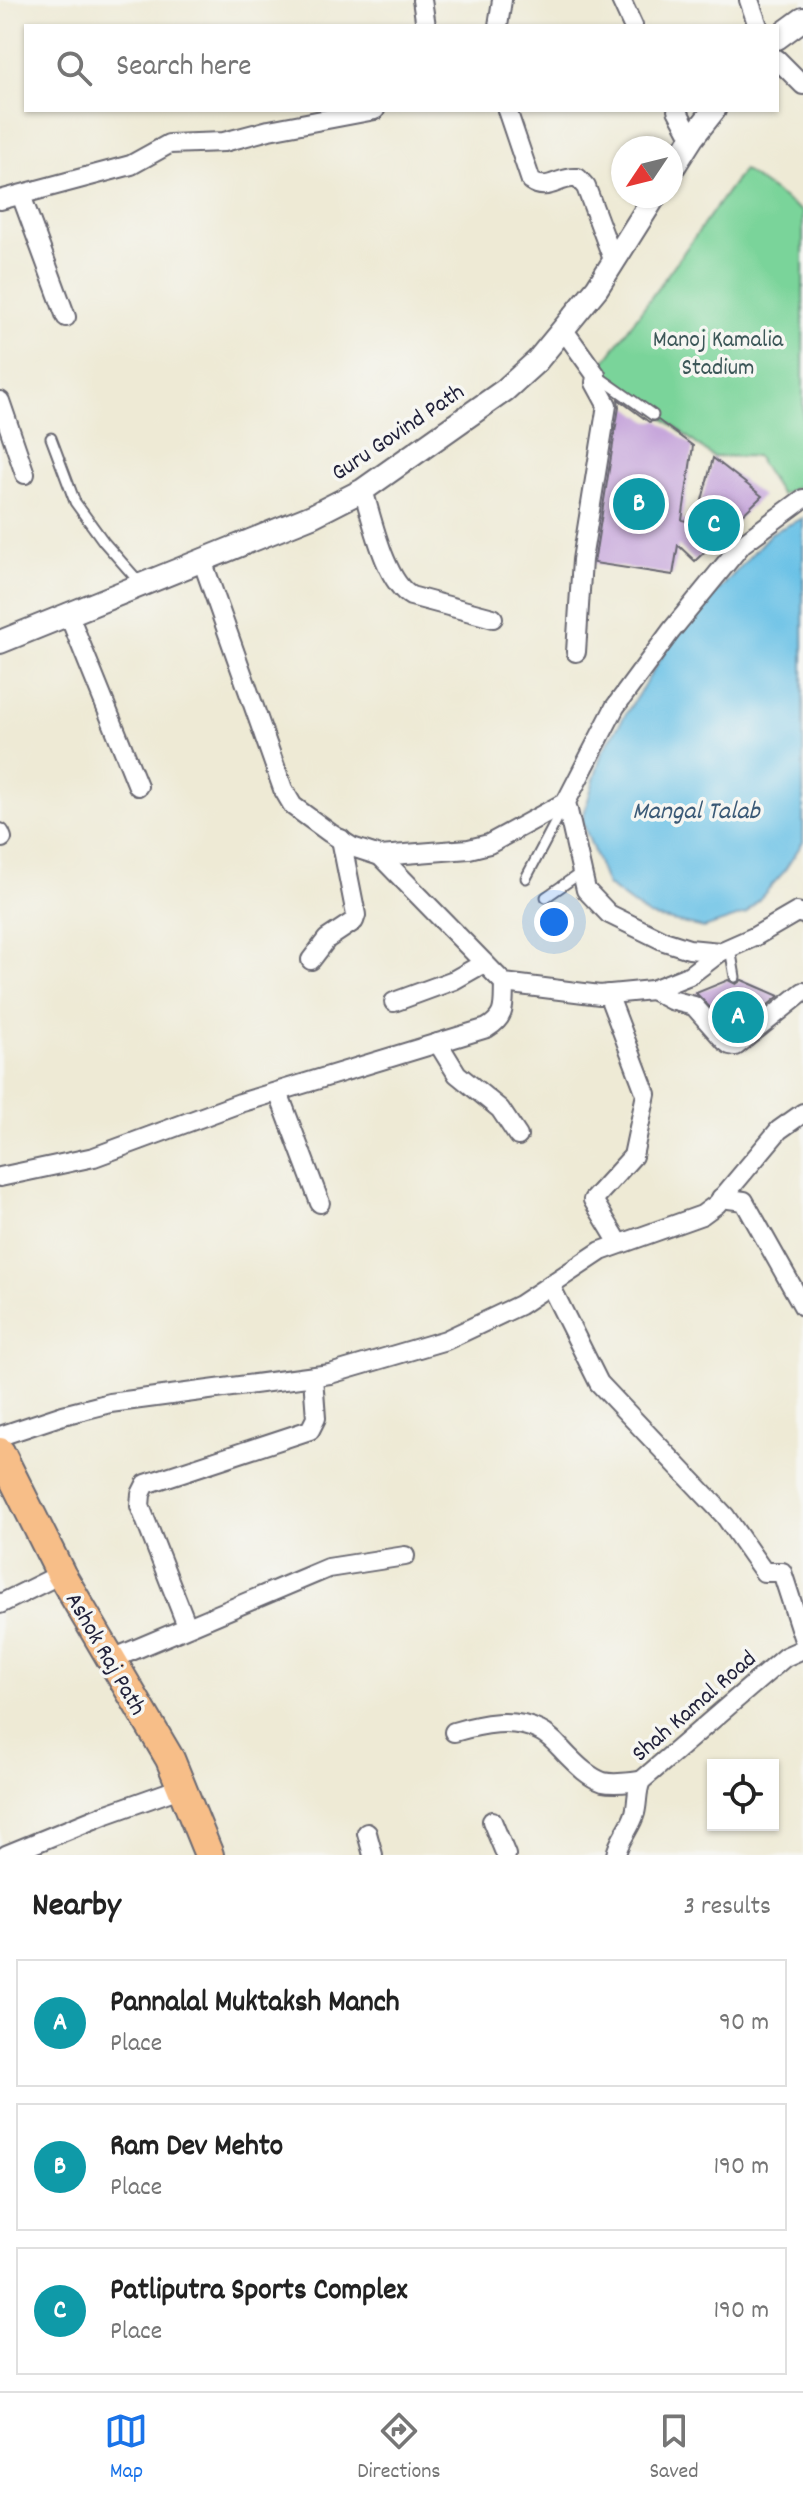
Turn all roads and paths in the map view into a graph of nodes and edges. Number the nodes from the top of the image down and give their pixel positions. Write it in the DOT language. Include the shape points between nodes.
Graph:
graph roads {
  1 [pos="422,0"];
  2 [pos="502,0"];
  3 [pos="621,0"];
  4 [pos="749,0"];
  5 [pos="803,19"];
  6 [pos="426,24"];
  7 [pos="498,24"];
  8 [pos="632,24"];
  9 [pos="757,24"];
  10 [pos="779,37"];
  11 [pos="779,61"];
  12 [pos="803,85"];
  13 [pos="364,112"];
  14 [pos="508,112"];
  15 [pos="678,112"];
  16 [pos="712,112"];
  17 [pos="692,138"];
  18 [pos="683,152"];
  19 [pos="21,195"];
  20 [pos="0,200"];
  21 [pos="648,208"];
  22 [pos="614,262"];
  23 [pos="66,317"];
  24 [pos="563,329"];
  25 [pos="596,375"];
  26 [pos="0,401"];
  27 [pos="653,415"];
  28 [pos="51,438"];
  29 [pos="25,474"];
  30 [pos="363,490"];
  31 [pos="803,499"];
  32 [pos="202,560"];
  33 [pos="141,584"];
  34 [pos="68,613"];
  35 [pos="493,618"];
  36 [pos="0,640"];
  37 [pos="576,652"];
  38 [pos="138,786"];
  39 [pos="566,802"];
  40 [pos="341,839"];
  41 [pos="380,856"];
  42 [pos="582,872"];
  43 [pos="526,878"];
  44 [pos="546,897"];
  45 [pos="801,909"];
  46 [pos="725,950"];
  47 [pos="311,960"];
  48 [pos="484,963"];
  49 [pos="735,977"];
  50 [pos="504,983"];
  51 [pos="652,990"];
  52 [pos="803,992"];
  53 [pos="608,994"];
  54 [pos="394,1002"];
  55 [pos="438,1043"];
  56 [pos="278,1092"];
  57 [pos="803,1113"];
  58 [pos="518,1136"];
  59 [pos="0,1177"];
  60 [pos="721,1198"];
  61 [pos="320,1203"];
  62 [pos="619,1243"];
  63 [pos="550,1285"];
  64 [pos="803,1306"];
  65 [pos="313,1377"];
  66 [pos="0,1436"];
  67 [pos="0,1452"];
  68 [pos="405,1556"];
  69 [pos="61,1574"];
  70 [pos="0,1604"];
  71 [pos="187,1626"];
  72 [pos="803,1637"];
  73 [pos="803,1649"];
  74 [pos="110,1660"];
  75 [pos="454,1732"];
  76 [pos="641,1781"];
  77 [pos="183,1787"];
  78 [pos="492,1821"];
  79 [pos="367,1833"];
  80 [pos="6,1855"];
  81 [pos="209,1855"];
  82 [pos="373,1855"];
  83 [pos="506,1855"];
  84 [pos="616,1855"];
  1 -- 6 [label="street"];
  2 -- 7 [label="street"];
  3 -- 8 [label="street"];
  4 -- 9 [label="street"];
  5 -- 10 [label="street"];
  11 -- 12 [label="street"];
  13 -- 19 [label="street" via="224,142 169,144 131,165"];
  14 -- 22 [label="street" via="531,181 544,187 566,177 578,178"];
  15 -- 17 [label="street"];
  16 -- 17 [label="street"];
  17 -- 18 [label="street"];
  19 -- 20 [label="street"];
  19 -- 23 [label="street"];
  21 -- 22 [label="street, Guru Govind Path"];
  22 -- 24 [label="street, Guru Govind Path"];
  24 -- 25 [label="street"];
  24 -- 30 [label="street, Guru Govind Path" via="505,390"];
  25 -- 27 [label="lane"];
  25 -- 37 [label="street" via="607,405 582,560"];
  26 -- 29 [label="street"];
  28 -- 33 [label="lane" via="75,502"];
  30 -- 32 [label="street, Guru Govind Path"];
  30 -- 35 [label="street" via="399,588"];
  31 -- 39 [label="street" via="742,544 671,631 615,707"];
  32 -- 33 [label="street, Guru Govind Path"];
  32 -- 40 [label="street" via="283,789 300,813"];
  33 -- 34 [label="street, Guru Govind Path"];
  34 -- 36 [label="street, Guru Govind Path"];
  34 -- 38 [label="street"];
  39 -- 41 [label="street" via="489,844"];
  39 -- 42 [label="street"];
  39 -- 43 [label="lane"];
  40 -- 41 [label="street"];
  40 -- 47 [label="street" via="356,915"];
  41 -- 48 [label="street"];
  42 -- 44 [label="lane"];
  42 -- 46 [label="street" via="586,890 609,914 689,949"];
  45 -- 46 [label="street"];
  46 -- 49 [label="lane"];
  46 -- 51 [label="street" via="690,975"];
  48 -- 50 [label="street"];
  48 -- 54 [label="street"];
  50 -- 53 [label="street"];
  50 -- 55 [label="street" via="497,1022"];
  51 -- 52 [label="street" via="694,1006 736,1046"];
  51 -- 53 [label="street"];
  53 -- 62 [label="street" via="646,1094 633,1156 593,1200"];
  55 -- 56 [label="street"];
  55 -- 58 [label="street" via="457,1074 500,1109"];
  56 -- 59 [label="street" via="94,1157"];
  56 -- 61 [label="street"];
  57 -- 60 [label="street" via="779,1130"];
  60 -- 62 [label="street" via="702,1215"];
  60 -- 64 [label="street" via="744,1201"];
  62 -- 63 [label="street"];
  63 -- 65 [label="street" via="446,1340"];
  63 -- 72 [label="street" via="599,1383 725,1516 764,1572 782,1572"];
  65 -- 66 [label="street" via="110,1403"];
  65 -- 71 [label="street" via="316,1418 310,1430 146,1484 140,1506"];
  67 -- 69 [label="main road, Ashok Raj Path"];
  68 -- 71 [label="street" via="328,1568"];
  69 -- 70 [label="street"];
  69 -- 74 [label="main road, Ashok Raj Path"];
  71 -- 74 [label="street"];
  73 -- 76 [label="street, Shah Kamal Road" via="785,1657"];
  74 -- 77 [label="main road, Ashok Raj Path"];
  75 -- 76 [label="street" via="485,1723 527,1726 548,1736 602,1782"];
  76 -- 84 [label="street, Shah Kamal Road" via="637,1810"];
  77 -- 80 [label="street"];
  77 -- 81 [label="main road, Ashok Raj Path"];
  78 -- 83 [label="street"];
  79 -- 82 [label="street"];
}
